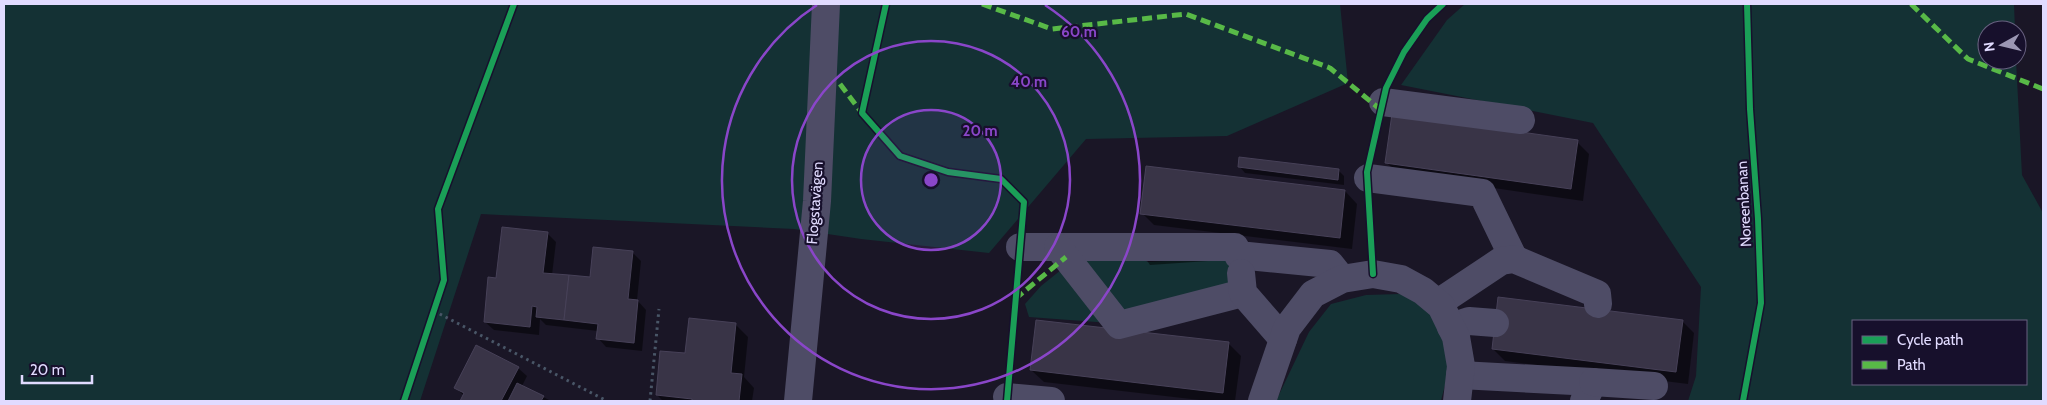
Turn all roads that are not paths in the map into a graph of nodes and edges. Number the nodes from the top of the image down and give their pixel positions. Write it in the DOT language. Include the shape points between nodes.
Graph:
graph roads {
  1 [pos="826,4"];
  2 [pos="1383,102"];
  3 [pos="1520,120"];
  4 [pos="1368,178"];
  5 [pos="1020,247"];
  6 [pos="1058,247"];
  7 [pos="1238,255"];
  8 [pos="1514,259"];
  9 [pos="1342,279"];
  10 [pos="1243,292"];
  11 [pos="1438,303"];
  12 [pos="1598,304"];
  13 [pos="1495,323"];
  14 [pos="1451,327"];
  15 [pos="1283,339"];
  16 [pos="1654,386"];
  17 [pos="1458,388"];
  18 [pos="1588,392"];
  19 [pos="1007,397"];
  20 [pos="798,401"];
  21 [pos="1051,401"];
  22 [pos="1262,401"];
  1 -- 20 [label="street, Flogstavägen" via="816,201"];
  2 -- 3 [label="street"];
  4 -- 8 [label="street" via="1482,193"];
  5 -- 6 [label="street"];
  6 -- 7 [label="street" via="1235,247"];
  6 -- 10 [label="street" via="1119,326"];
  7 -- 9 [label="street" via="1330,264"];
  7 -- 10 [label="street"];
  8 -- 11 [label="street" via="1501,262"];
  8 -- 12 [label="street" via="1598,294"];
  9 -- 11 [label="street" via="1373,274 1400,279"];
  9 -- 15 [label="street" via="1313,294 1287,328"];
  10 -- 15 [label="street"];
  11 -- 14 [label="street"];
  13 -- 14 [label="street" via="1470,322"];
  14 -- 17 [label="street" via="1456,336 1461,366"];
  15 -- 22 [label="street"];
  16 -- 18 [label="street"];
  17 -- 18 [label="street"];
  19 -- 21 [label="street"];
}
